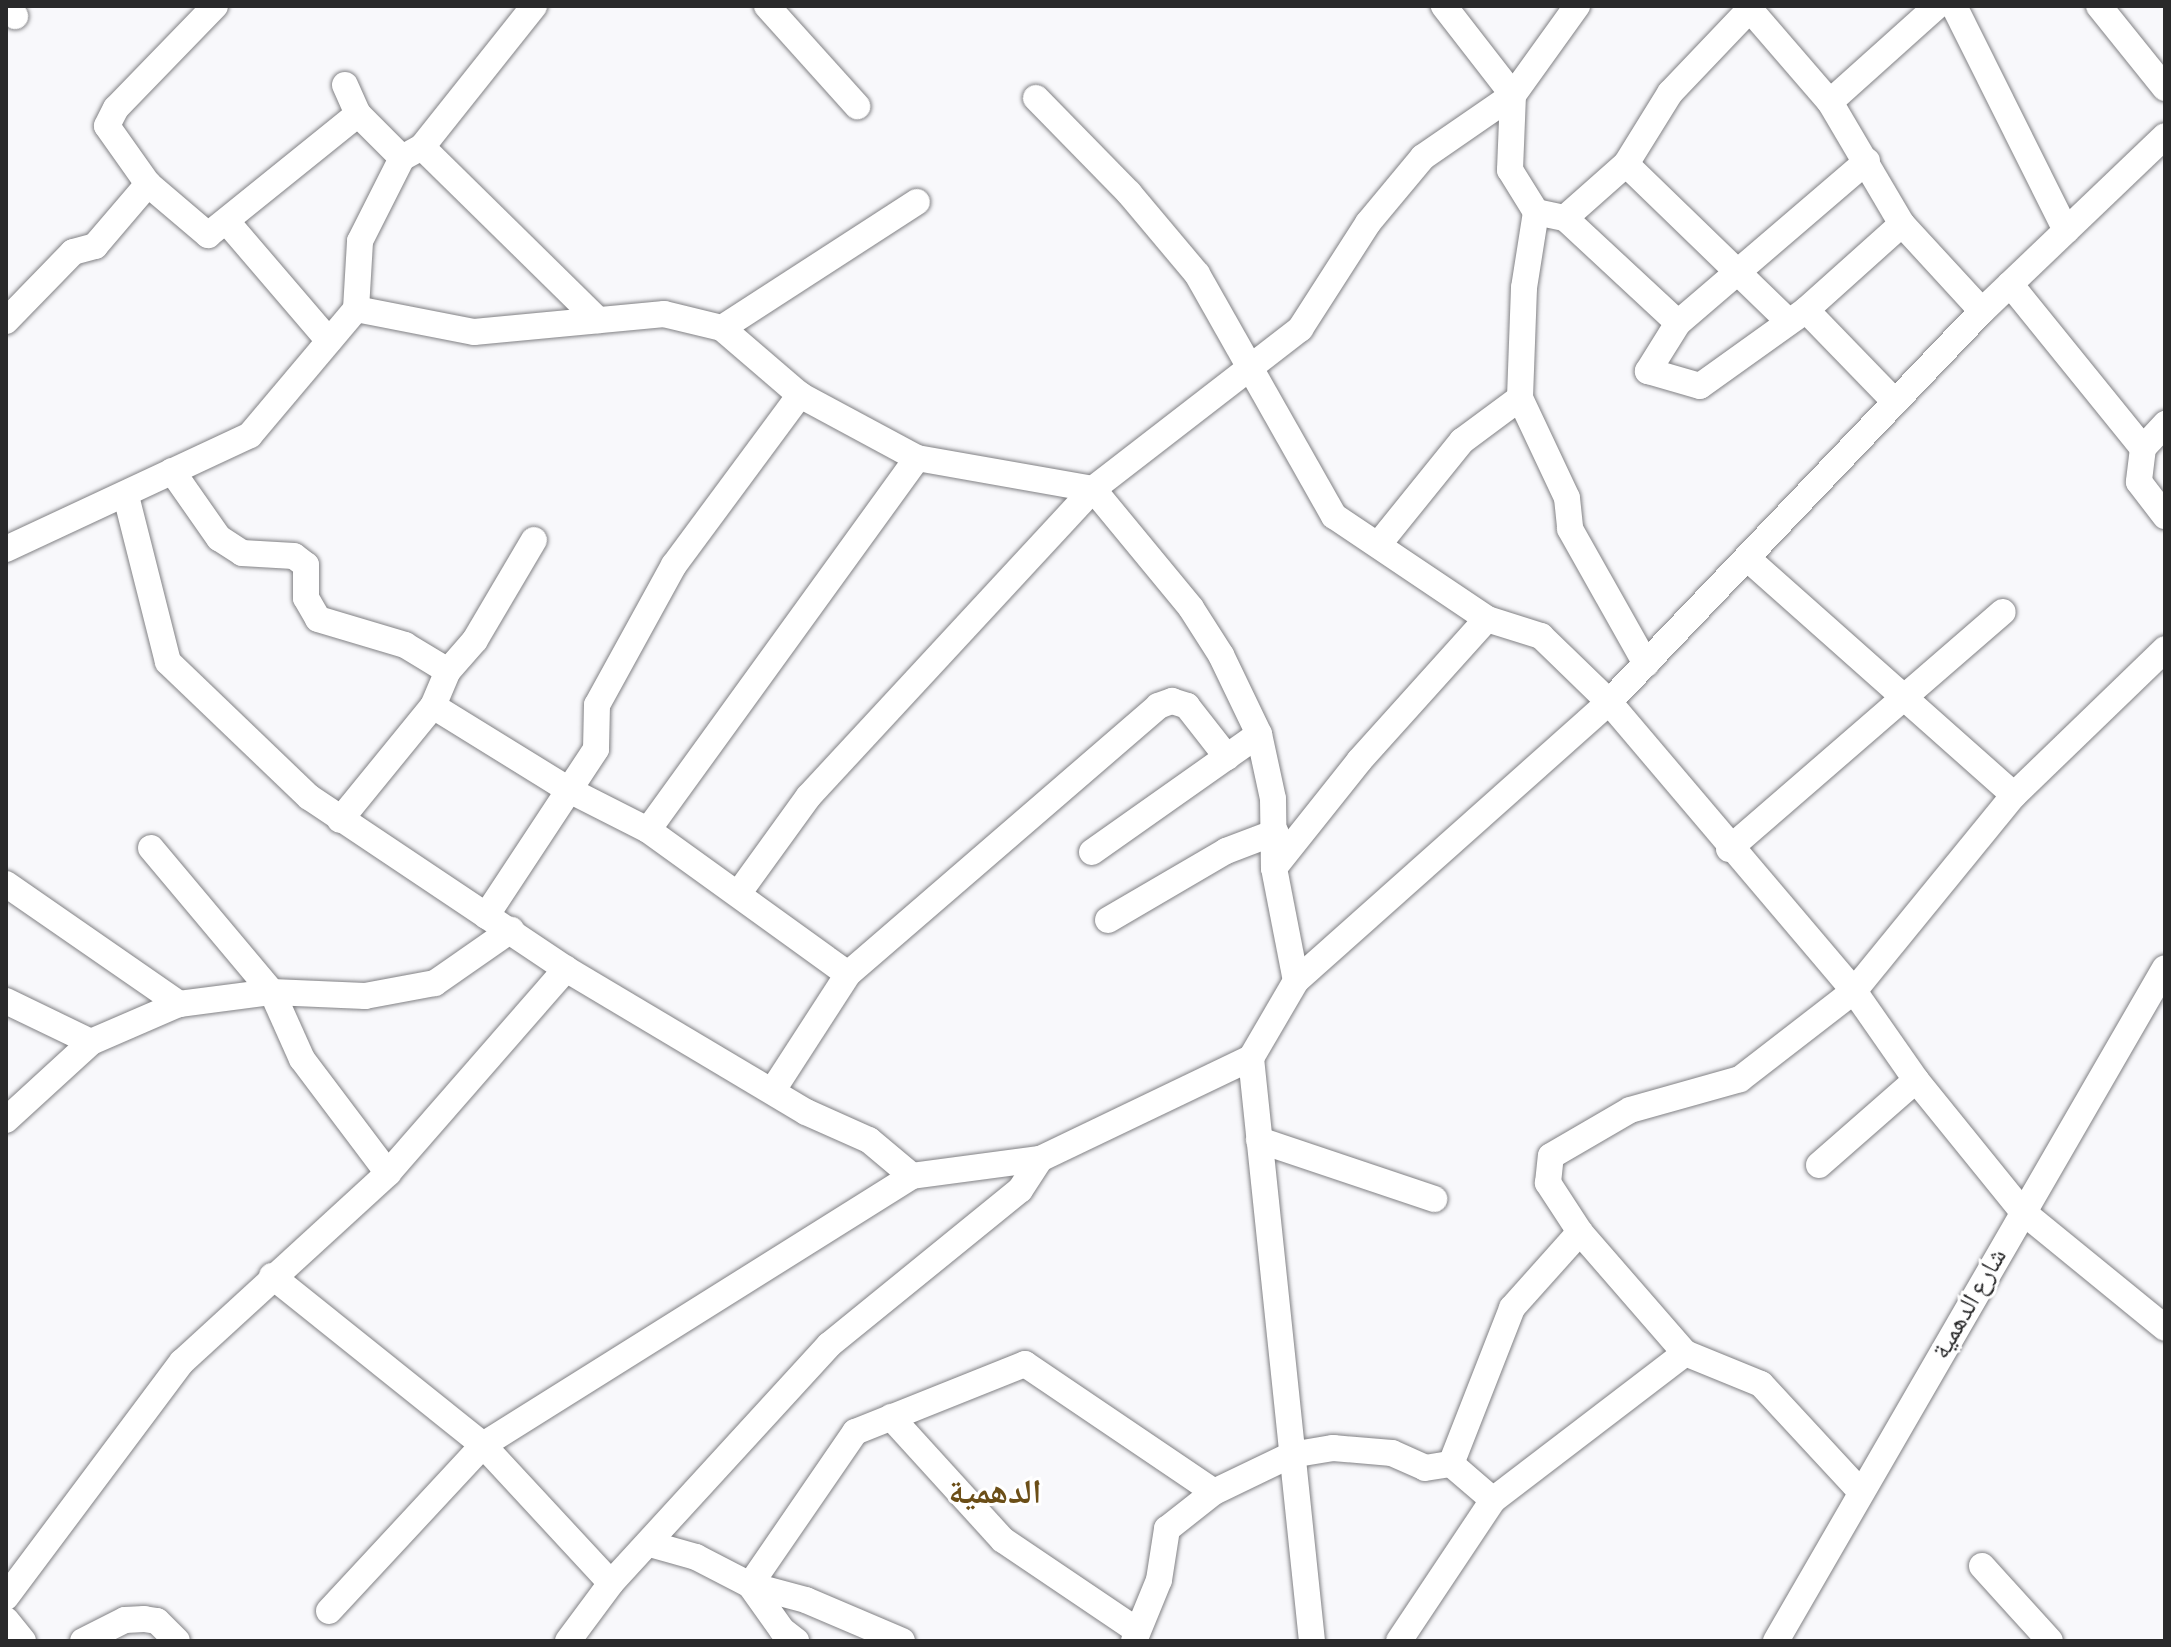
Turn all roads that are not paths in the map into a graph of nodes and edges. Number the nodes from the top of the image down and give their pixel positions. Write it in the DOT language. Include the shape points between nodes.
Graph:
graph roads {
  1 [pos="215,6"];
  2 [pos="534,6"];
  3 [pos="767,6"];
  4 [pos="1444,6"];
  5 [pos="1577,6"];
  6 [pos="1937,6"];
  7 [pos="1954,6"];
  8 [pos="2099,6"];
  9 [pos="1748,8"];
  10 [pos="345,85"];
  11 [pos="2165,88"];
  12 [pos="1513,95"];
  13 [pos="1036,98"];
  14 [pos="1830,102"];
  15 [pos="857,106"];
  16 [pos="358,114"];
  17 [pos="2165,136"];
  18 [pos="412,152"];
  19 [pos="1867,161"];
  20 [pos="1626,164"];
  21 [pos="148,184"];
  22 [pos="917,202"];
  23 [pos="1536,212"];
  24 [pos="1565,218"];
  25 [pos="228,223"];
  26 [pos="1902,224"];
  27 [pos="2066,231"];
  28 [pos="1738,268"];
  29 [pos="2010,284"];
  30 [pos="356,309"];
  31 [pos="1982,311"];
  32 [pos="1797,315"];
  33 [pos="598,320"];
  34 [pos="6,321"];
  35 [pos="1678,323"];
  36 [pos="722,328"];
  37 [pos="329,341"];
  38 [pos="1253,370"];
  39 [pos="800,395"];
  40 [pos="1520,398"];
  41 [pos="1895,402"];
  42 [pos="2165,424"];
  43 [pos="2143,448"];
  44 [pos="917,458"];
  45 [pos="172,471"];
  46 [pos="1093,489"];
  47 [pos="126,496"];
  48 [pos="2165,516"];
  49 [pos="534,540"];
  50 [pos="1378,545"];
  51 [pos="6,549"];
  52 [pos="1747,558"];
  53 [pos="2003,612"];
  54 [pos="1487,619"];
  55 [pos="2165,649"];
  56 [pos="1646,664"];
  57 [pos="448,671"];
  58 [pos="1904,696"];
  59 [pos="1609,702"];
  60 [pos="433,706"];
  61 [pos="1259,734"];
  62 [pos="1227,757"];
  63 [pos="569,790"];
  64 [pos="2014,795"];
  65 [pos="340,820"];
  66 [pos="648,830"];
  67 [pos="1276,832"];
  68 [pos="151,848"];
  69 [pos="1729,849"];
  70 [pos="1092,852"];
  71 [pos="1274,868"];
  72 [pos="6,884"];
  73 [pos="738,894"];
  74 [pos="486,916"];
  75 [pos="1108,920"];
  76 [pos="511,930"];
  77 [pos="2165,968"];
  78 [pos="566,969"];
  79 [pos="848,974"];
  80 [pos="1296,981"];
  81 [pos="1854,991"];
  82 [pos="272,992"];
  83 [pos="6,1001"];
  84 [pos="179,1004"];
  85 [pos="91,1042"];
  86 [pos="1251,1058"];
  87 [pos="1916,1080"];
  88 [pos="773,1090"];
  89 [pos="6,1120"];
  90 [pos="1259,1140"];
  91 [pos="1040,1159"];
  92 [pos="1819,1165"];
  93 [pos="388,1173"];
  94 [pos="912,1176"];
  95 [pos="1434,1199"];
  96 [pos="2023,1212"];
  97 [pos="1580,1232"];
  98 [pos="272,1276"];
  99 [pos="2165,1328"];
  100 [pos="1685,1353"];
  101 [pos="891,1417"];
  102 [pos="483,1445"];
  103 [pos="1291,1455"];
  104 [pos="1451,1464"];
  105 [pos="1214,1492"];
  106 [pos="1861,1492"];
  107 [pos="1493,1500"];
  108 [pos="650,1544"];
  109 [pos="1982,1566"];
  110 [pos="611,1583"];
  111 [pos="750,1585"];
  112 [pos="6,1597"];
  113 [pos="329,1611"];
  114 [pos="6,1620"];
  115 [pos="1134,1635"];
  116 [pos="786,1637"];
  117 [pos="23,1641"];
  118 [pos="83,1641"];
  119 [pos="177,1641"];
  120 [pos="568,1641"];
  121 [pos="902,1641"];
  122 [pos="1312,1641"];
  123 [pos="1399,1641"];
  124 [pos="1776,1641"];
  125 [pos="2050,1641"];
  1 -- 21 [label="street" via="116,108 107,126"];
  2 -- 18 [label="street"];
  3 -- 15 [label="street"];
  4 -- 12 [label="street"];
  5 -- 12 [label="street"];
  6 -- 14 [label="street"];
  7 -- 27 [label="street"];
  8 -- 11 [label="street"];
  9 -- 14 [label="street"];
  9 -- 20 [label="street" via="1670,93"];
  10 -- 16 [label="street"];
  12 -- 23 [label="street" via="1510,170"];
  12 -- 38 [label="street" via="1423,157 1368,223 1300,329"];
  13 -- 38 [label="street" via="1129,193 1197,274"];
  14 -- 19 [label="street"];
  16 -- 18 [label="street"];
  16 -- 25 [label="street"];
  17 -- 27 [label="street"];
  18 -- 30 [label="street" via="360,241"];
  18 -- 33 [label="street"];
  19 -- 26 [label="street"];
  19 -- 28 [label="street"];
  20 -- 24 [label="street"];
  20 -- 28 [label="street"];
  21 -- 25 [label="street" via="208,235"];
  21 -- 34 [label="street" via="95,246 73,252"];
  22 -- 36 [label="street"];
  23 -- 24 [label="street"];
  23 -- 40 [label="street" via="1524,288"];
  24 -- 35 [label="street"];
  25 -- 37 [label="street"];
  26 -- 31 [label="street"];
  26 -- 32 [label="street"];
  27 -- 29 [label="street"];
  28 -- 32 [label="street"];
  28 -- 35 [label="street"];
  29 -- 31 [label="street"];
  29 -- 43 [label="street"];
  30 -- 33 [label="street" via="474,332"];
  30 -- 37 [label="street"];
  31 -- 41 [label="street"];
  32 -- 35 [label="street" via="1700,386 1648,371"];
  32 -- 41 [label="street"];
  33 -- 36 [label="street" via="664,314"];
  36 -- 39 [label="street"];
  37 -- 45 [label="street" via="250,435"];
  38 -- 46 [label="street"];
  38 -- 50 [label="street" via="1334,516"];
  39 -- 44 [label="street"];
  39 -- 63 [label="street" via="674,565 597,705 596,749"];
  40 -- 50 [label="street" via="1462,441"];
  40 -- 56 [label="street" via="1567,498 1570,529"];
  41 -- 52 [label="street"];
  42 -- 43 [label="street"];
  43 -- 48 [label="street" via="2139,482"];
  44 -- 46 [label="street"];
  44 -- 66 [label="street"];
  45 -- 47 [label="street"];
  45 -- 57 [label="street" via="219,538 242,553 294,556 306,565 306,598 318,619 405,645"];
  46 -- 61 [label="street" via="1191,608 1221,655"];
  46 -- 73 [label="street" via="809,796"];
  47 -- 51 [label="street"];
  47 -- 65 [label="street" via="168,662 309,797"];
  49 -- 57 [label="street" via="475,640"];
  50 -- 54 [label="street"];
  52 -- 56 [label="street"];
  52 -- 58 [label="street"];
  53 -- 58 [label="street"];
  54 -- 59 [label="street" via="1541,636"];
  54 -- 71 [label="street" via="1359,761"];
  55 -- 64 [label="street"];
  56 -- 59 [label="street"];
  57 -- 60 [label="street"];
  58 -- 64 [label="street"];
  58 -- 69 [label="street"];
  59 -- 69 [label="street"];
  59 -- 80 [label="street"];
  60 -- 63 [label="street"];
  60 -- 65 [label="street"];
  61 -- 62 [label="street"];
  61 -- 67 [label="street"];
  62 -- 70 [label="street"];
  62 -- 79 [label="street" via="1187,706 1172,701 1158,706"];
  63 -- 66 [label="street"];
  63 -- 74 [label="street"];
  64 -- 81 [label="street"];
  65 -- 74 [label="street"];
  66 -- 73 [label="street"];
  67 -- 71 [label="street"];
  67 -- 75 [label="street" via="1226,851"];
  68 -- 82 [label="street"];
  69 -- 81 [label="street"];
  71 -- 80 [label="street"];
  72 -- 84 [label="street"];
  73 -- 79 [label="street"];
  74 -- 76 [label="street"];
  76 -- 78 [label="street"];
  76 -- 82 [label="street" via="435,983 365,996"];
  77 -- 96 [label="street, شارع الدهمية"];
  78 -- 88 [label="street"];
  78 -- 93 [label="street"];
  79 -- 88 [label="street"];
  80 -- 86 [label="street"];
  81 -- 87 [label="street"];
  81 -- 97 [label="street" via="1740,1079 1630,1110 1551,1156 1548,1183"];
  82 -- 84 [label="street"];
  82 -- 93 [label="street" via="302,1059"];
  83 -- 85 [label="street"];
  84 -- 85 [label="street"];
  85 -- 89 [label="street"];
  86 -- 90 [label="street"];
  86 -- 91 [label="street"];
  87 -- 92 [label="street"];
  87 -- 96 [label="street"];
  88 -- 94 [label="street" via="806,1112 869,1140"];
  90 -- 95 [label="street"];
  90 -- 103 [label="street"];
  91 -- 94 [label="street"];
  91 -- 108 [label="street" via="1020,1190 829,1345"];
  93 -- 98 [label="street"];
  94 -- 102 [label="street"];
  96 -- 99 [label="street"];
  96 -- 106 [label="street, شارع الدهمية"];
  97 -- 100 [label="street"];
  97 -- 104 [label="street" via="1512,1308"];
  98 -- 102 [label="street"];
  98 -- 112 [label="street" via="182,1362"];
  100 -- 106 [label="street" via="1761,1384"];
  100 -- 107 [label="street"];
  101 -- 105 [label="street" via="1025,1364"];
  101 -- 111 [label="street" via="855,1432"];
  101 -- 115 [label="street" via="1003,1540"];
  102 -- 110 [label="street"];
  102 -- 113 [label="street"];
  103 -- 104 [label="street" via="1333,1448 1392,1453 1425,1468"];
  103 -- 105 [label="street"];
  103 -- 122 [label="street"];
  104 -- 107 [label="street"];
  105 -- 115 [label="street" via="1167,1529 1159,1580"];
  106 -- 124 [label="street, شارع الدهمية"];
  107 -- 123 [label="street"];
  108 -- 110 [label="street"];
  108 -- 111 [label="street" via="696,1557"];
  109 -- 125 [label="street"];
  110 -- 120 [label="street"];
  111 -- 116 [label="street"];
  111 -- 121 [label="street" via="806,1600"];
  114 -- 117 [label="street"];
  118 -- 119 [label="street" via="125,1620 144,1619 157,1621"];
}
